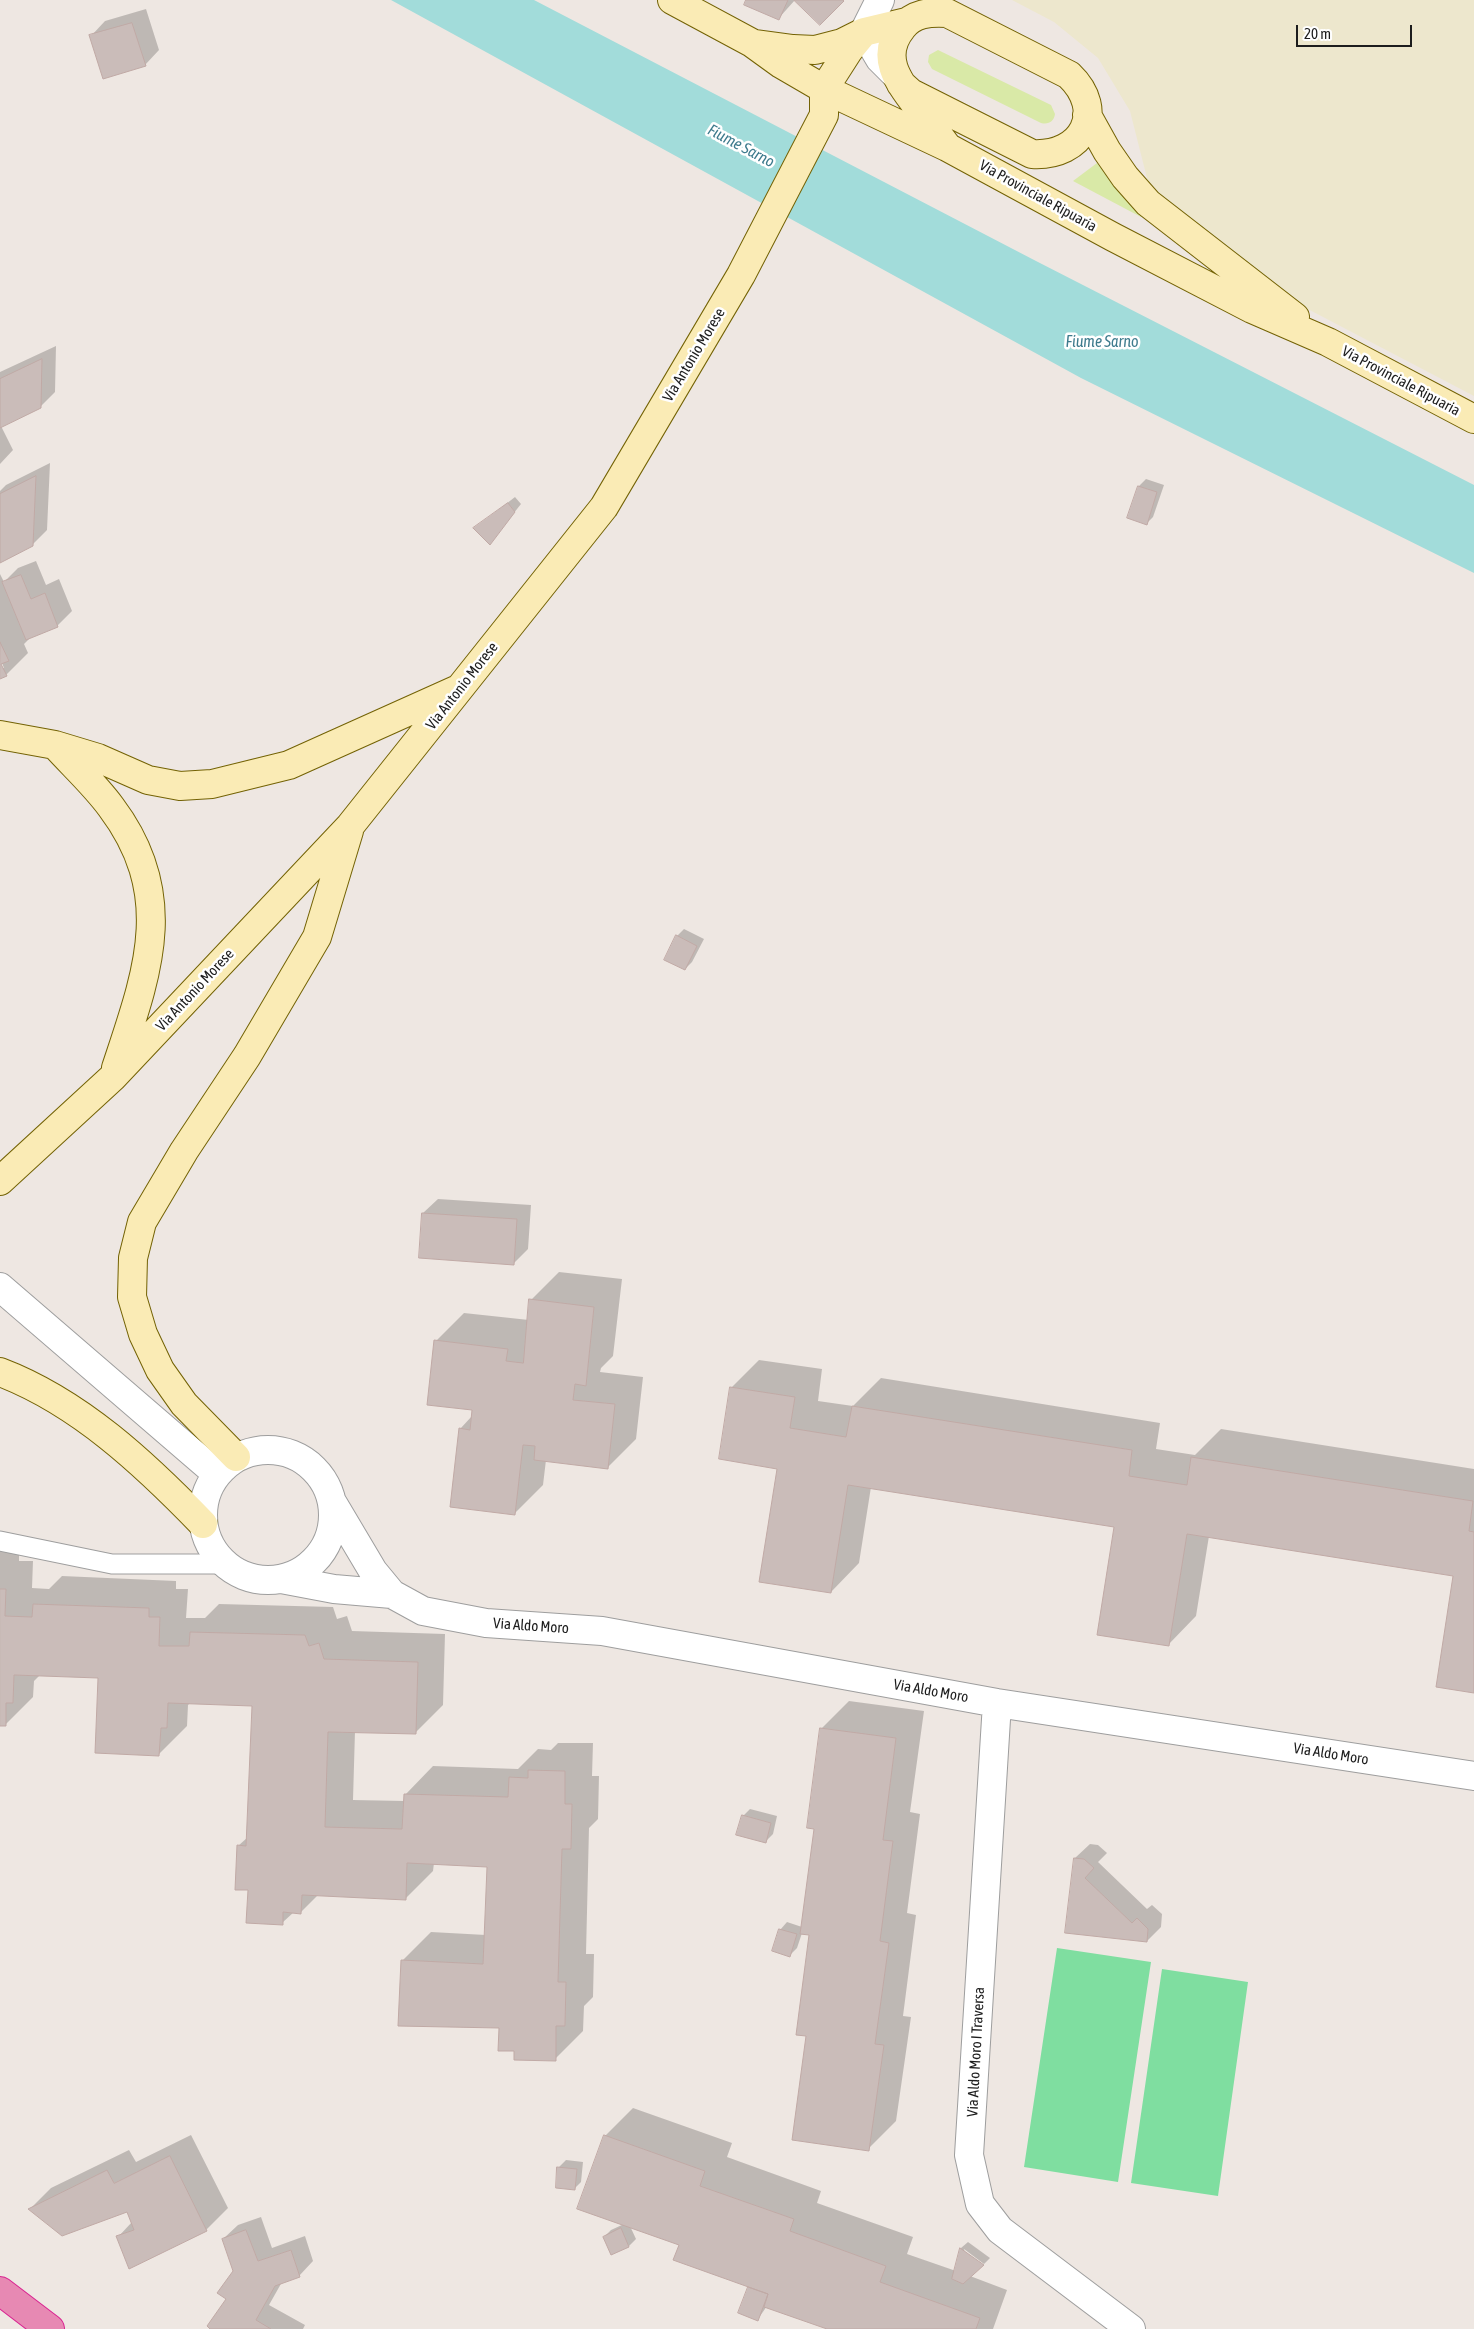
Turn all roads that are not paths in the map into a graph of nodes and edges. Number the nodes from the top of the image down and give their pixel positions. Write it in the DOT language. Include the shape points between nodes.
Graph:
graph roads {
  1 [pos="672,0"];
  2 [pos="880,0"];
  3 [pos="918,11"];
  4 [pos="864,32"];
  5 [pos="752,43"];
  6 [pos="897,78"];
  7 [pos="824,102"];
  8 [pos="1088,115"];
  9 [pos="951,149"];
  10 [pos="1032,154"];
  11 [pos="1328,342"];
  12 [pos="1474,419"];
  13 [pos="460,688"];
  14 [pos="0,735"];
  15 [pos="54,745"];
  16 [pos="350,826"];
  17 [pos="113,1077"];
  18 [pos="0,1181"];
  19 [pos="0,1287"];
  20 [pos="0,1372"];
  21 [pos="227,1465"];
  22 [pos="332,1502"];
  23 [pos="203,1524"];
  24 [pos="0,1541"];
  25 [pos="224,1564"];
  26 [pos="281,1579"];
  27 [pos="392,1594"];
  28 [pos="997,1703"];
  29 [pos="1474,1776"];
  30 [pos="0,2290"];
  31 [pos="50,2329"];
  32 [pos="1131,2329"];
  1 -- 5 [label="street, Via Provinciale Ripuaria"];
  2 -- 4 [label="street"];
  3 -- 4 [label="street, Via Provinciale Ripuaria"];
  3 -- 6 [label="street" via="897,33 892,45 890,59"];
  3 -- 8 [label="street, Via Provinciale Ripuaria" via="947,14 1069,75 1080,86"];
  4 -- 5 [label="street, Via Provinciale Ripuaria" via="842,43 815,50"];
  4 -- 6 [label="street" via="880,60"];
  4 -- 7 [label="street, Via Antonio Morese" via="849,50"];
  5 -- 7 [label="street, Via Provinciale Ripuaria"];
  6 -- 9 [label="street"];
  6 -- 10 [label="street" via="911,93"];
  7 -- 9 [label="street, Via Provinciale Ripuaria" via="859,106"];
  7 -- 13 [label="street, Via Antonio Morese" via="741,275 604,507"];
  8 -- 10 [label="street" via="1084,130 1075,142 1055,153"];
  8 -- 11 [label="street, Via Provinciale Ripuaria" via="1111,157 1148,203"];
  9 -- 10 [label="street"];
  9 -- 11 [label="street, Via Provinciale Ripuaria" via="1252,309"];
  11 -- 12 [label="street, Via Provinciale Ripuaria"];
  13 -- 15 [label="street" via="288,765 212,784 180,786 148,780 98,758"];
  13 -- 16 [label="street, Via Antonio Morese"];
  14 -- 15 [label="street"];
  15 -- 17 [label="street" via="116,814 142,862 151,896 152,930 146,972"];
  16 -- 17 [label="street, Via Antonio Morese"];
  16 -- 21 [label="street" via="317,937 247,1056 142,1222 133,1258 132,1297 143,1334 160,1370"];
  17 -- 18 [label="street, Via Antonio Morese"];
  19 -- 21 [label="street"];
  20 -- 23 [label="street" via="56,1399 104,1434 174,1494"];
  21 -- 22 [label="street" via="255,1450 295,1455 312,1467 325,1483"];
  21 -- 23 [label="street" via="209,1485 203,1504"];
  22 -- 26 [label="street" via="333,1522 327,1542 316,1559 300,1572"];
  22 -- 27 [label="street" via="373,1571"];
  23 -- 25 [label="street" via="207,1539"];
  24 -- 25 [label="lane" via="112,1564"];
  25 -- 26 [label="street" via="242,1575 261,1580"];
  26 -- 27 [label="street" via="334,1590"];
  27 -- 28 [label="street, Via Aldo Moro" via="424,1611 486,1623 602,1631"];
  28 -- 29 [label="street, Via Aldo Moro"];
  28 -- 32 [label="street, Via Aldo Moro I Traversa" via="970,2155 980,2204 1000,2230"];
  30 -- 31 [label="highway"];
}
